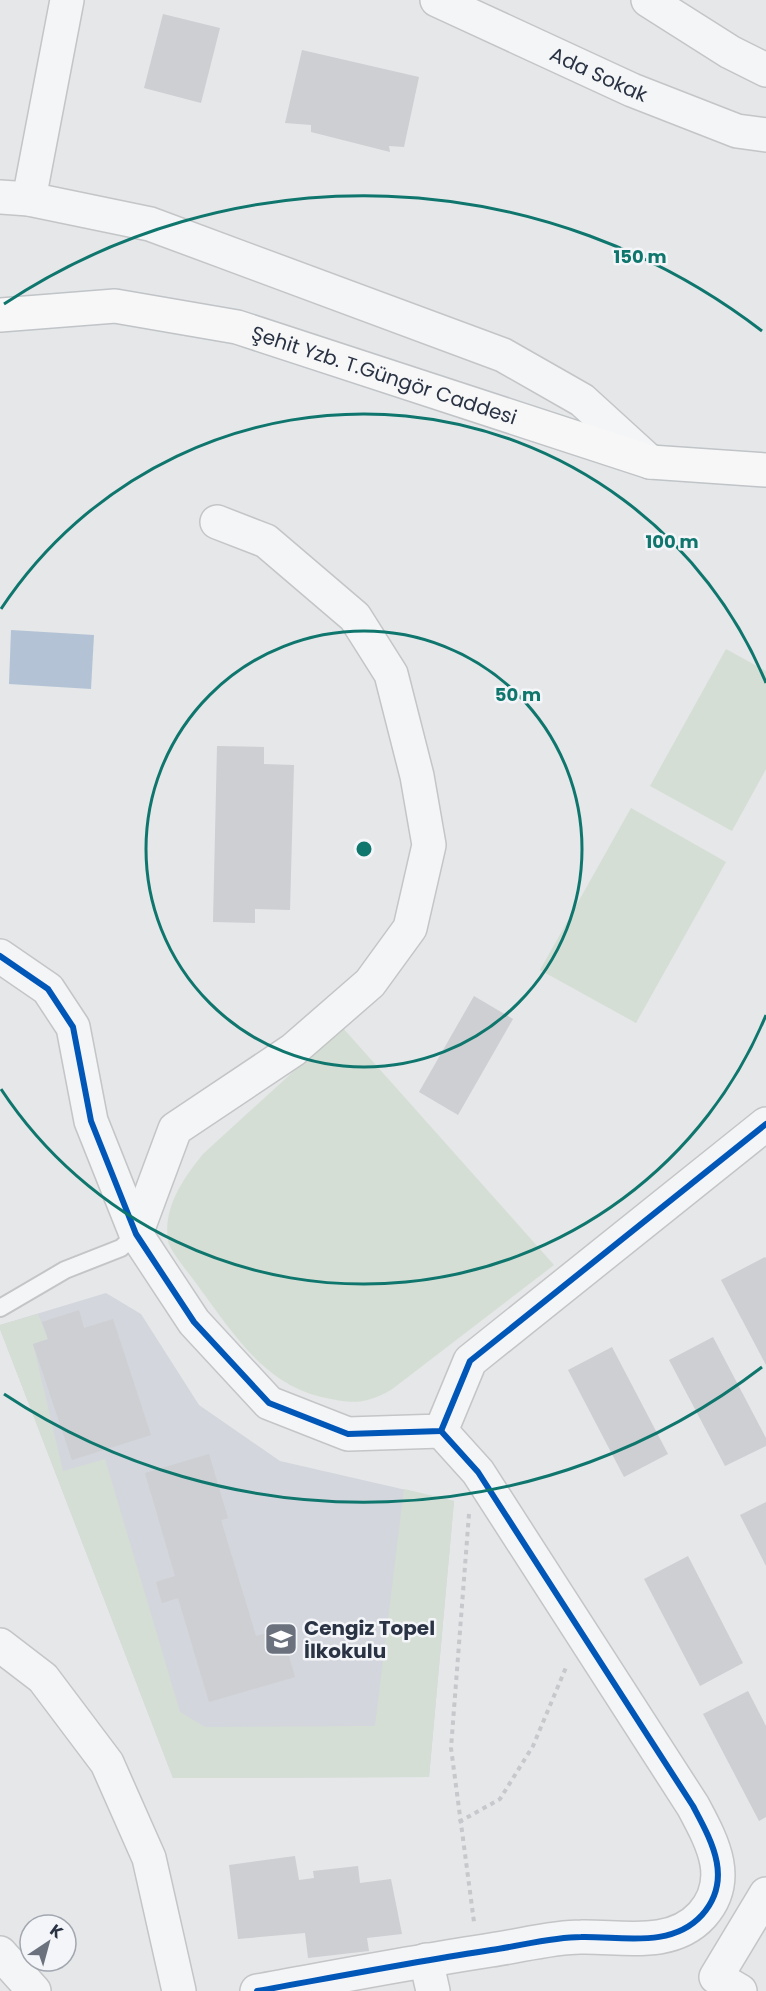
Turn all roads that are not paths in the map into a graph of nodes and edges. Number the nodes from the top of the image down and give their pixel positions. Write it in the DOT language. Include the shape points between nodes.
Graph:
graph roads {
  1 [pos="67,0"];
  2 [pos="437,0"];
  3 [pos="648,0"];
  4 [pos="766,70"];
  5 [pos="766,135"];
  6 [pos="15,198"];
  7 [pos="0,315"];
  8 [pos="650,462"];
  9 [pos="766,470"];
  10 [pos="218,522"];
  11 [pos="0,956"];
  12 [pos="766,1124"];
  13 [pos="136,1234"];
  14 [pos="0,1308"];
  15 [pos="441,1431"];
  16 [pos="0,1646"];
  17 [pos="766,1894"];
  18 [pos="0,1953"];
  19 [pos="429,1976"];
  20 [pos="728,1984"];
  21 [pos="34,1991"];
  22 [pos="179,1991"];
  23 [pos="257,1991"];
  1 -- 6 [label="street"];
  2 -- 5 [label="street, Ada Sokak" via="632,90 737,131"];
  3 -- 4 [label="street"];
  6 -- 8 [label="street" via="150,224 503,355 582,400"];
  7 -- 8 [label="main road, Şehit Yzb. T.Güngör Caddesi" via="115,306 237,327"];
  8 -- 9 [label="main road, Şehit Yzb. T.Güngör Caddesi"];
  10 -- 13 [label="street" via="266,541 355,617 392,674 429,845 410,928 370,983 293,1050 174,1129"];
  11 -- 13 [label="street" via="48,989 73,1027 91,1121"];
  12 -- 15 [label="street" via="470,1361"];
  13 -- 14 [label="lane" via="121,1248 64,1270"];
  13 -- 15 [label="street" via="194,1322 269,1403 348,1434"];
  15 -- 19 [label="street" via="478,1472 693,1806 714,1846 718,1874 714,1896 702,1915 687,1927 661,1937 579,1937 479,1952"];
  16 -- 22 [label="street" via="43,1678 107,1763 149,1858"];
  17 -- 20 [label="street"];
  18 -- 21 [label="street"];
  19 -- 23 [label="street"];
}
